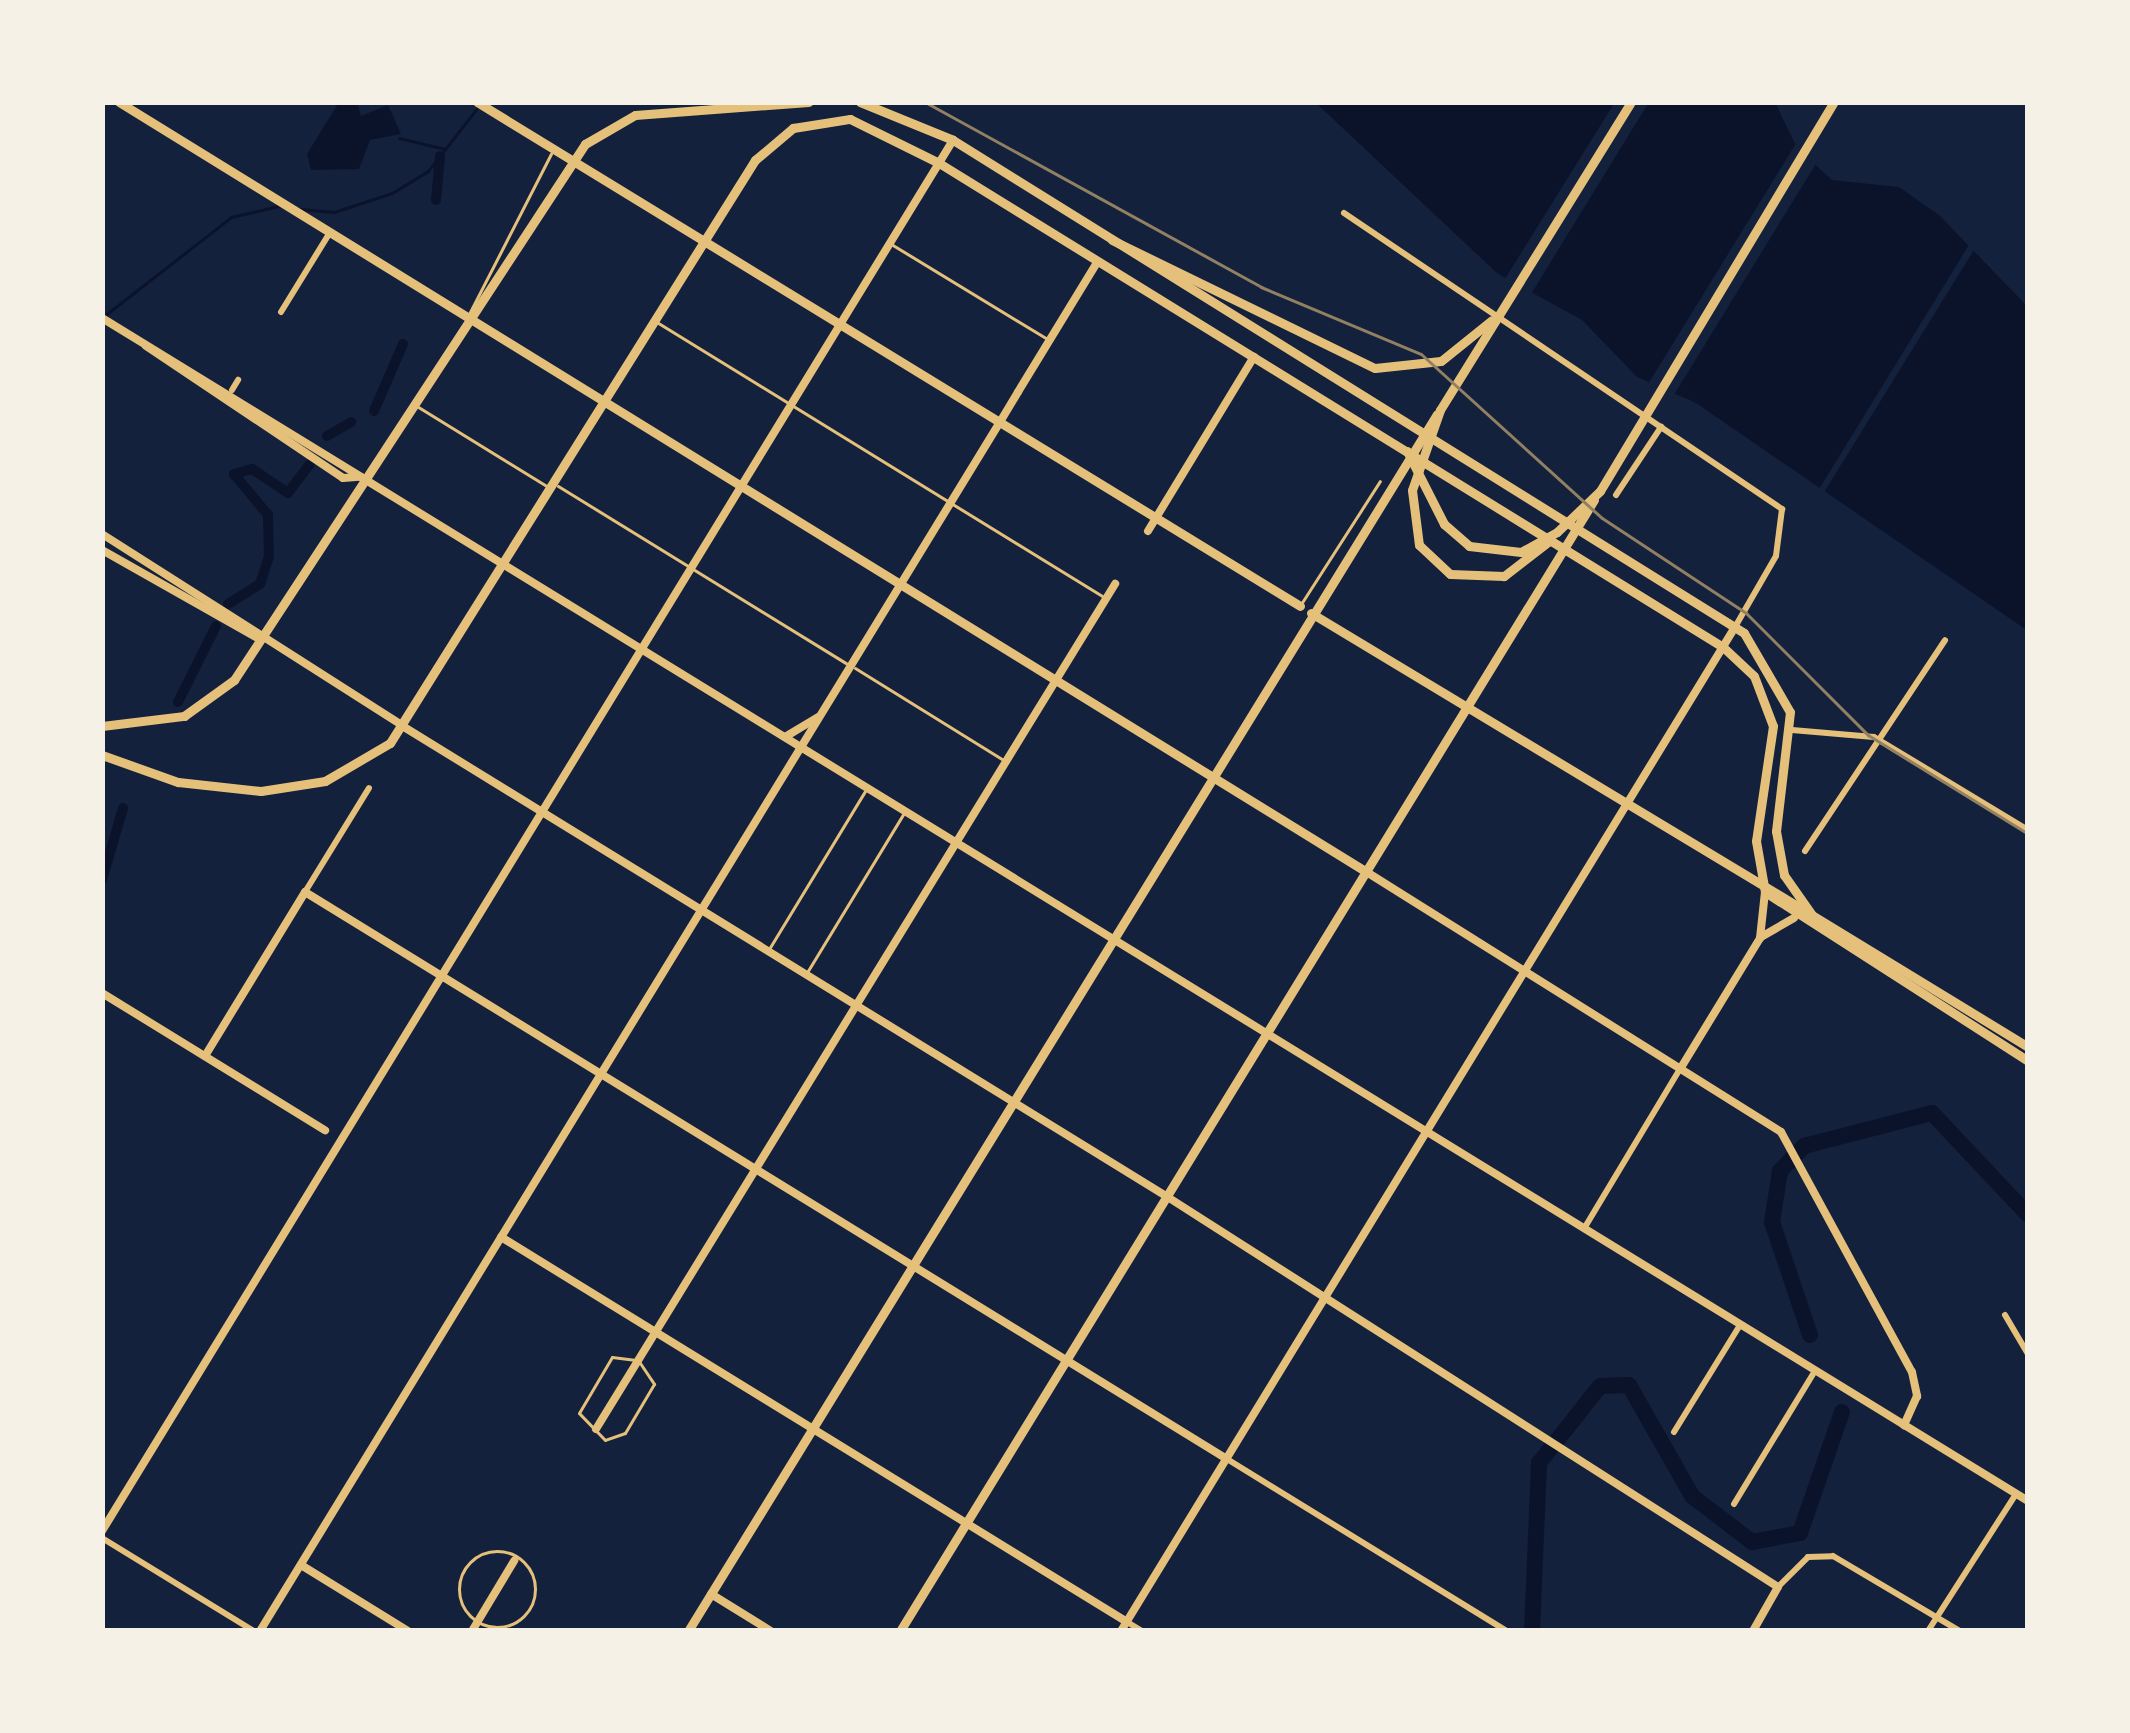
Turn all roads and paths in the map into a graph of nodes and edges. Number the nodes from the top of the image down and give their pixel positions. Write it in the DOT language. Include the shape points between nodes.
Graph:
graph roads {
  1 [pos="119,102"];
  2 [pos="477,102"];
  3 [pos="808,102"];
  4 [pos="860,102"];
  5 [pos="1631,102"];
  6 [pos="1834,102"];
  7 [pos="952,140"];
  8 [pos="585,144"];
  9 [pos="552,146"];
  10 [pos="573,159"];
  11 [pos="939,163"];
  12 [pos="1345,213"];
  13 [pos="329,234"];
  14 [pos="1112,239"];
  15 [pos="704,240"];
  16 [pos="890,243"];
  17 [pos="1098,261"];
  18 [pos="1504,308"];
  19 [pos="281,312"];
  20 [pos="102,318"];
  21 [pos="469,320"];
  22 [pos="654,320"];
  23 [pos="841,323"];
  24 [pos="1049,341"];
  25 [pos="145,344"];
  26 [pos="1254,357"];
  27 [pos="238,380"];
  28 [pos="232,390"];
  29 [pos="412,402"];
  30 [pos="604,403"];
  31 [pos="791,405"];
  32 [pos="1439,410"];
  33 [pos="1000,422"];
  34 [pos="1661,427"];
  35 [pos="1407,451"];
  36 [pos="361,477"];
  37 [pos="1380,481"];
  38 [pos="553,487"];
  39 [pos="741,487"];
  40 [pos="1600,490"];
  41 [pos="1616,495"];
  42 [pos="951,503"];
  43 [pos="1156,517"];
  44 [pos="102,534"];
  45 [pos="1145,535"];
  46 [pos="1551,538"];
  47 [pos="102,550"];
  48 [pos="505,566"];
  49 [pos="691,568"];
  50 [pos="1115,584"];
  51 [pos="900,585"];
  52 [pos="1106,598"];
  53 [pos="1300,606"];
  54 [pos="1311,613"];
  55 [pos="1736,627"];
  56 [pos="260,639"];
  57 [pos="1945,640"];
  58 [pos="1724,647"];
  59 [pos="641,650"];
  60 [pos="851,666"];
  61 [pos="1056,681"];
  62 [pos="1465,707"];
  63 [pos="1769,711"];
  64 [pos="820,717"];
  65 [pos="102,726"];
  66 [pos="404,727"];
  67 [pos="1792,730"];
  68 [pos="784,738"];
  69 [pos="1882,741"];
  70 [pos="801,748"];
  71 [pos="102,755"];
  72 [pos="1006,761"];
  73 [pos="1211,776"];
  74 [pos="369,788"];
  75 [pos="867,788"];
  76 [pos="1626,806"];
  77 [pos="542,812"];
  78 [pos="905,812"];
  79 [pos="2028,830"];
  80 [pos="956,843"];
  81 [pos="1805,851"];
  82 [pos="1365,871"];
  83 [pos="305,892"];
  84 [pos="1765,892"];
  85 [pos="701,910"];
  86 [pos="1812,915"];
  87 [pos="1794,918"];
  88 [pos="1760,938"];
  89 [pos="1112,939"];
  90 [pos="768,951"];
  91 [pos="1526,970"];
  92 [pos="806,974"];
  93 [pos="441,976"];
  94 [pos="102,993"];
  95 [pos="857,1006"];
  96 [pos="1266,1034"];
  97 [pos="2028,1047"];
  98 [pos="205,1056"];
  99 [pos="2028,1061"];
  100 [pos="1682,1066"];
  101 [pos="601,1075"];
  102 [pos="1012,1101"];
  103 [pos="325,1130"];
  104 [pos="1426,1132"];
  105 [pos="341,1140"];
  106 [pos="757,1170"];
  107 [pos="1166,1196"];
  108 [pos="1584,1229"];
  109 [pos="501,1237"];
  110 [pos="912,1265"];
  111 [pos="1327,1298"];
  112 [pos="2005,1315"];
  113 [pos="1740,1325"];
  114 [pos="656,1332"];
  115 [pos="2028,1354"];
  116 [pos="638,1360"];
  117 [pos="1066,1360"];
  118 [pos="1815,1371"];
  119 [pos="1904,1425"];
  120 [pos="812,1428"];
  121 [pos="596,1429"];
  122 [pos="1674,1432"];
  123 [pos="1227,1459"];
  124 [pos="2015,1494"];
  125 [pos="2028,1502"];
  126 [pos="1734,1504"];
  127 [pos="966,1523"];
  128 [pos="102,1534"];
  129 [pos="514,1561"];
  130 [pos="301,1565"];
  131 [pos="1778,1587"];
  132 [pos="711,1594"];
  133 [pos="1937,1617"];
  134 [pos="1124,1626"];
  135 [pos="474,1628"];
  136 [pos="257,1631"];
  137 [pos="408,1631"];
  138 [pos="688,1631"];
  139 [pos="771,1631"];
  140 [pos="900,1631"];
  141 [pos="1142,1631"];
  142 [pos="1508,1631"];
  143 [pos="1753,1631"];
  144 [pos="1928,1631"];
  145 [pos="1960,1631"];
  1 -- 13 [label="main road"];
  2 -- 9 [label="main road"];
  3 -- 8 [label="main road" via="661,111"];
  4 -- 7 [label="main road"];
  5 -- 18 [label="main road"];
  6 -- 40 [label="main road"];
  7 -- 11 [label="street"];
  7 -- 14 [label="main road"];
  8 -- 9 [label="main road"];
  8 -- 10 [label="main road"];
  9 -- 10 [label="main road"];
  9 -- 21 [label="lane" via="469,298"];
  10 -- 15 [label="main road"];
  10 -- 21 [label="main road"];
  11 -- 15 [label="main road" via="866,122 793,128 763,149"];
  11 -- 16 [label="street"];
  11 -- 17 [label="main road"];
  12 -- 34 [label="street"];
  13 -- 19 [label="street"];
  13 -- 21 [label="main road"];
  14 -- 18 [label="main road" via="1375,368 1442,361"];
  14 -- 55 [label="main road"];
  15 -- 22 [label="main road"];
  15 -- 23 [label="main road"];
  16 -- 23 [label="street"];
  16 -- 24 [label="lane"];
  17 -- 24 [label="street"];
  17 -- 26 [label="main road"];
  18 -- 32 [label="main road"];
  20 -- 25 [label="street"];
  21 -- 29 [label="main road"];
  21 -- 30 [label="main road"];
  22 -- 30 [label="main road"];
  22 -- 31 [label="lane"];
  23 -- 31 [label="street"];
  23 -- 33 [label="main road"];
  24 -- 33 [label="street"];
  25 -- 28 [label="street"];
  25 -- 36 [label="street" via="343,478"];
  26 -- 35 [label="main road"];
  26 -- 43 [label="street"];
  27 -- 28 [label="street"];
  28 -- 36 [label="street"];
  29 -- 36 [label="main road"];
  29 -- 38 [label="lane"];
  30 -- 38 [label="main road"];
  30 -- 39 [label="main road"];
  31 -- 39 [label="street"];
  31 -- 42 [label="lane"];
  32 -- 46 [label="main road" via="1412,490 1416,539 1437,566 1481,579 1526,566"];
  32 -- 54 [label="main road"];
  33 -- 42 [label="street"];
  33 -- 43 [label="main road"];
  34 -- 41 [label="street"];
  34 -- 55 [label="street" via="1785,514 1767,579"];
  35 -- 40 [label="main road" via="1444,524 1485,552 1539,545"];
  35 -- 46 [label="main road"];
  36 -- 48 [label="street"];
  36 -- 56 [label="main road"];
  37 -- 53 [label="lane"];
  38 -- 48 [label="main road"];
  38 -- 49 [label="lane"];
  39 -- 49 [label="street"];
  39 -- 51 [label="main road"];
  40 -- 62 [label="main road"];
  42 -- 51 [label="street"];
  42 -- 52 [label="lane"];
  43 -- 45 [label="street"];
  43 -- 53 [label="main road"];
  44 -- 56 [label="street"];
  46 -- 58 [label="main road"];
  47 -- 56 [label="street"];
  48 -- 59 [label="street"];
  48 -- 66 [label="main road"];
  49 -- 59 [label="street"];
  49 -- 60 [label="lane"];
  50 -- 52 [label="street"];
  51 -- 60 [label="street"];
  51 -- 61 [label="main road"];
  52 -- 61 [label="street"];
  53 -- 54 [label="street"];
  54 -- 62 [label="main road"];
  54 -- 73 [label="main road"];
  55 -- 58 [label="street"];
  55 -- 67 [label="main road" via="1774,673"];
  56 -- 65 [label="main road" via="199,709"];
  56 -- 66 [label="street"];
  57 -- 69 [label="street"];
  58 -- 63 [label="main road"];
  58 -- 76 [label="street"];
  59 -- 68 [label="street"];
  59 -- 77 [label="street"];
  60 -- 64 [label="street"];
  60 -- 72 [label="lane"];
  61 -- 72 [label="street"];
  61 -- 73 [label="main road"];
  62 -- 76 [label="main road"];
  62 -- 82 [label="main road"];
  63 -- 67 [label="main road"];
  63 -- 84 [label="main road" via="1774,759 1756,841"];
  64 -- 68 [label="street"];
  64 -- 70 [label="street"];
  66 -- 71 [label="main road" via="368,760 293,789 190,784"];
  66 -- 77 [label="street"];
  67 -- 69 [label="street"];
  67 -- 86 [label="main road" via="1776,850"];
  68 -- 70 [label="street"];
  69 -- 79 [label="street"];
  69 -- 81 [label="street"];
  70 -- 75 [label="street"];
  70 -- 85 [label="street"];
  72 -- 80 [label="street"];
  73 -- 82 [label="main road"];
  73 -- 89 [label="main road"];
  74 -- 83 [label="street"];
  75 -- 78 [label="street"];
  75 -- 90 [label="lane"];
  76 -- 84 [label="main road"];
  76 -- 91 [label="street"];
  77 -- 85 [label="street"];
  77 -- 93 [label="street"];
  78 -- 80 [label="street"];
  78 -- 92 [label="lane"];
  80 -- 89 [label="street"];
  80 -- 95 [label="street"];
  82 -- 91 [label="street"];
  82 -- 96 [label="main road"];
  83 -- 93 [label="street"];
  83 -- 98 [label="street"];
  84 -- 86 [label="main road"];
  84 -- 87 [label="main road"];
  84 -- 88 [label="street"];
  85 -- 90 [label="street"];
  85 -- 101 [label="street"];
  86 -- 97 [label="main road"];
  87 -- 88 [label="street"];
  87 -- 99 [label="main road"];
  88 -- 100 [label="street"];
  89 -- 96 [label="street"];
  89 -- 102 [label="main road"];
  90 -- 92 [label="street"];
  91 -- 100 [label="street"];
  91 -- 104 [label="street"];
  92 -- 95 [label="street"];
  93 -- 101 [label="street"];
  93 -- 105 [label="street"];
  94 -- 98 [label="street"];
  95 -- 102 [label="street"];
  95 -- 106 [label="street"];
  96 -- 104 [label="street"];
  96 -- 107 [label="main road"];
  98 -- 103 [label="street"];
  100 -- 108 [label="street"];
  100 -- 119 [label="street" via="1788,1141 1912,1372 1917,1396"];
  101 -- 106 [label="street"];
  101 -- 109 [label="street"];
  102 -- 107 [label="street"];
  102 -- 110 [label="main road"];
  103 -- 105 [label="street"];
  104 -- 108 [label="street"];
  104 -- 111 [label="street"];
  105 -- 128 [label="street"];
  106 -- 110 [label="street"];
  106 -- 114 [label="street"];
  107 -- 111 [label="street"];
  107 -- 117 [label="main road"];
  108 -- 113 [label="street"];
  109 -- 114 [label="street"];
  109 -- 130 [label="street"];
  110 -- 117 [label="street"];
  110 -- 120 [label="main road"];
  111 -- 123 [label="street"];
  111 -- 131 [label="street" via="1541,1426 1562,1451"];
  112 -- 115 [label="street"];
  113 -- 118 [label="street"];
  113 -- 122 [label="street"];
  114 -- 116 [label="street"];
  114 -- 120 [label="street"];
  116 -- 116 [label="lane" via="612,1357 581,1404 592,1436 622,1436 644,1403 654,1384"];
  116 -- 121 [label="street"];
  117 -- 123 [label="street"];
  117 -- 127 [label="main road"];
  118 -- 119 [label="street"];
  118 -- 126 [label="street"];
  119 -- 124 [label="street"];
  120 -- 127 [label="street"];
  120 -- 132 [label="main road"];
  123 -- 134 [label="street"];
  123 -- 142 [label="street"];
  124 -- 125 [label="street"];
  124 -- 133 [label="street"];
  127 -- 134 [label="street"];
  127 -- 140 [label="main road"];
  128 -- 136 [label="street"];
  129 -- 135 [label="street"];
  130 -- 136 [label="street"];
  130 -- 137 [label="street"];
  131 -- 133 [label="street" via="1808,1557 1845,1561"];
  131 -- 143 [label="street"];
  132 -- 138 [label="main road"];
  132 -- 139 [label="street"];
  133 -- 144 [label="street"];
  133 -- 145 [label="street"];
  134 -- 141 [label="street"];
  135 -- 135 [label="lane" via="510,1628 536,1584 529,1562 500,1548 484,1553 457,1596"];
}
